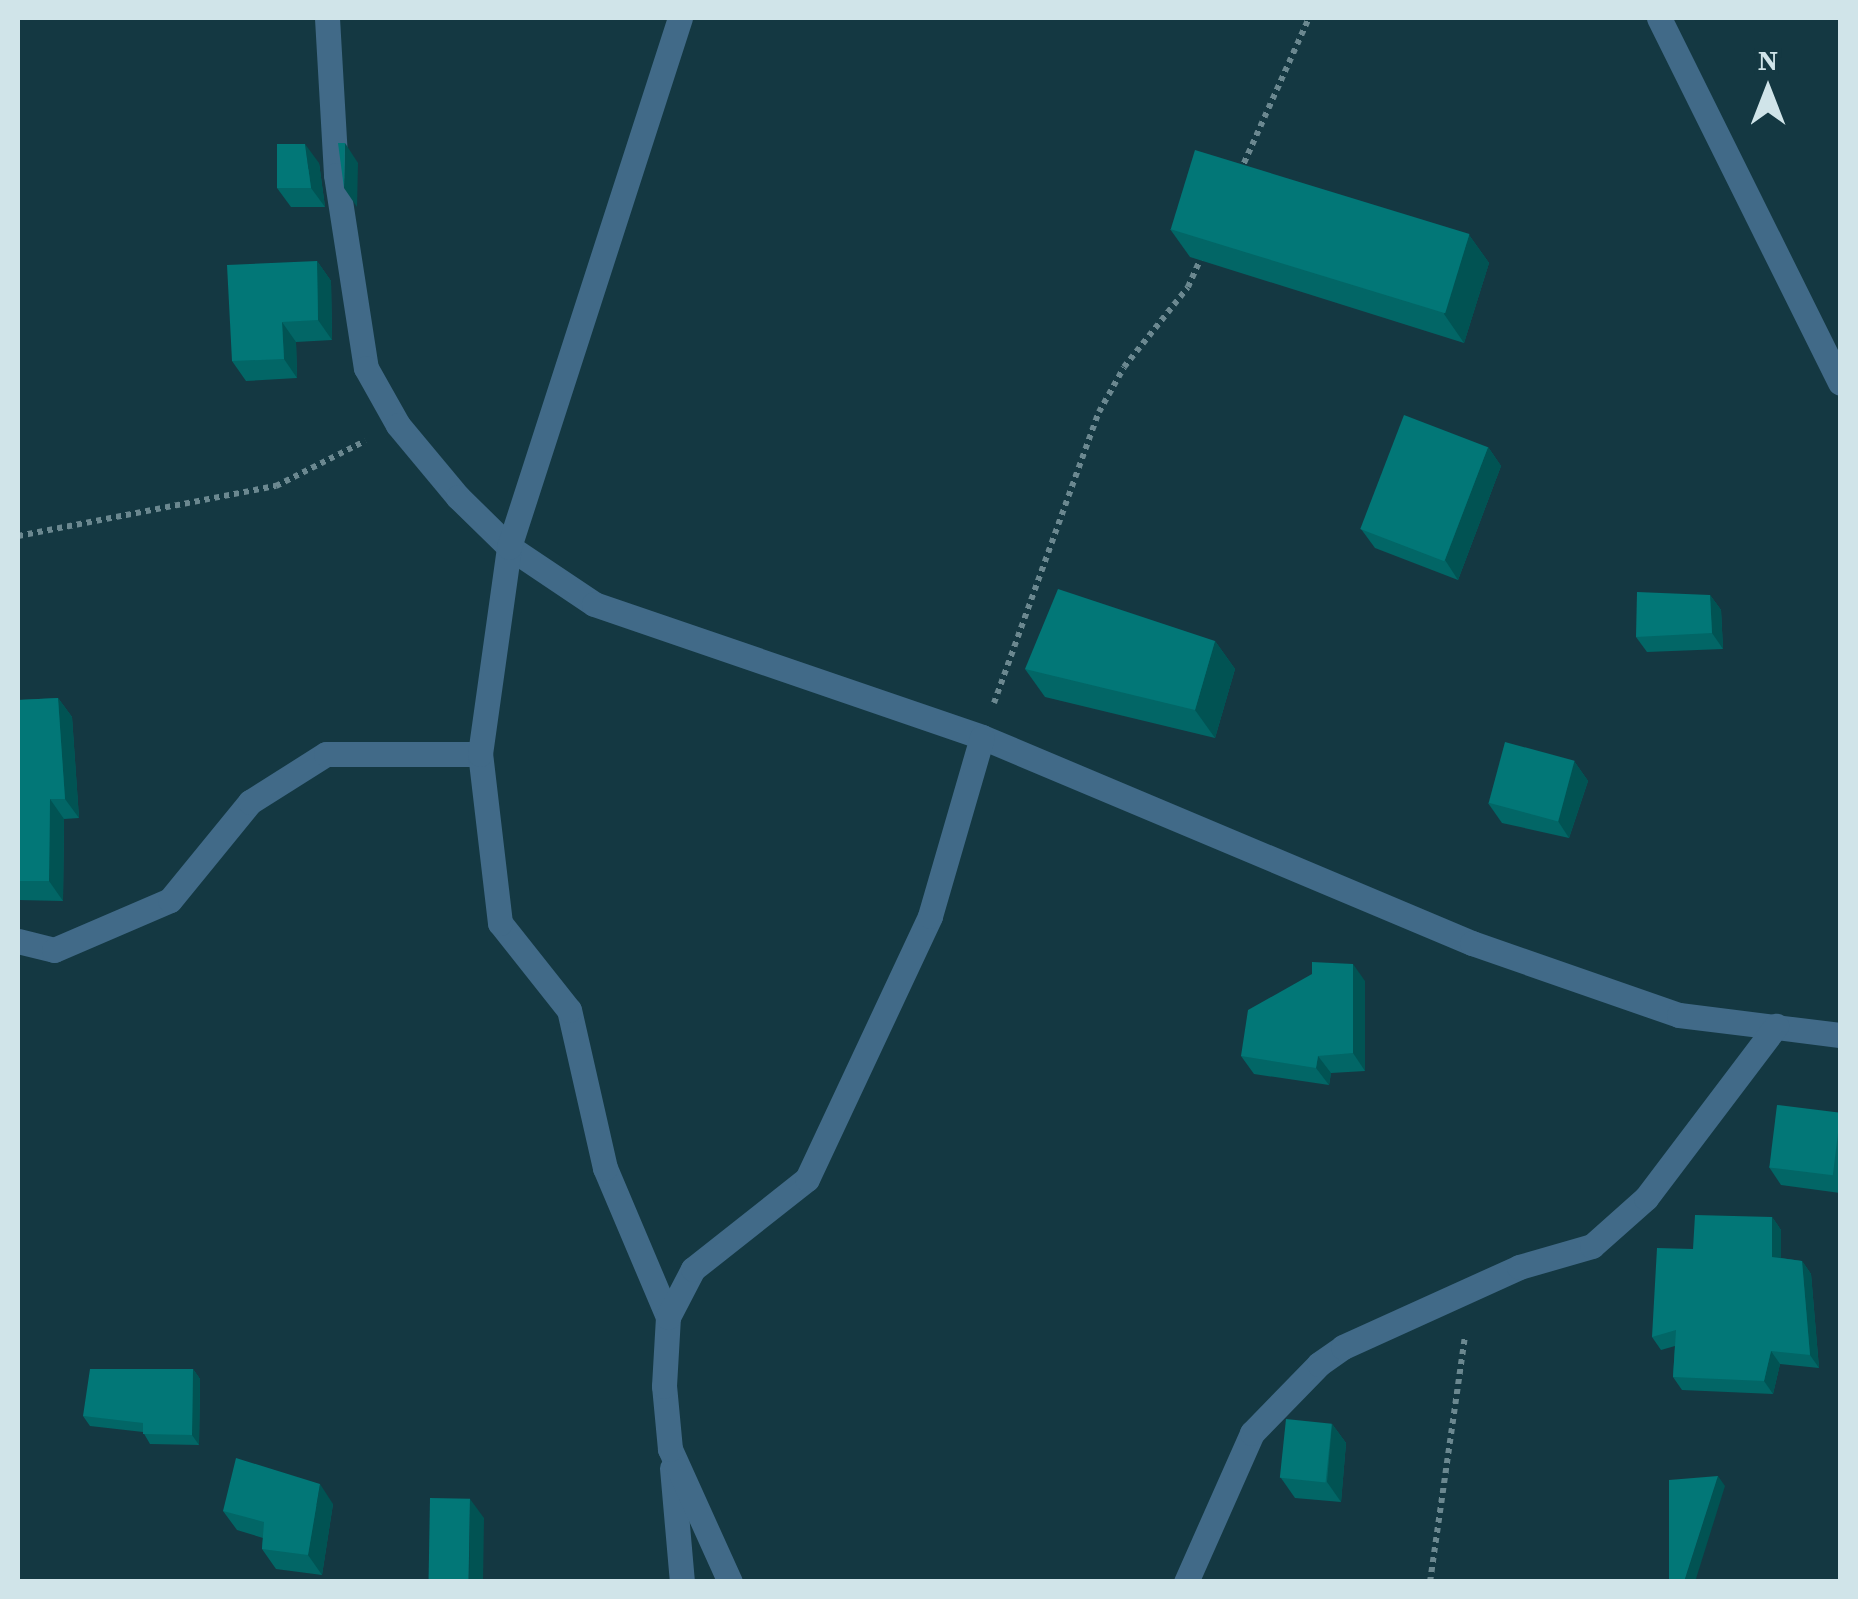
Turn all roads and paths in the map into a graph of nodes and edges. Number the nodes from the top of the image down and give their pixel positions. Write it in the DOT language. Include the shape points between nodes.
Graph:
graph roads {
  1 [pos="326,18"];
  2 [pos="680,18"];
  3 [pos="1309,18"];
  4 [pos="1659,18"];
  5 [pos="1236,181"];
  6 [pos="1204,252"];
  7 [pos="1840,383"];
  8 [pos="398,424"];
  9 [pos="18,536"];
  10 [pos="510,546"];
  11 [pos="982,737"];
  12 [pos="480,754"];
  13 [pos="18,941"];
  14 [pos="1776,1026"];
  15 [pos="1840,1035"];
  16 [pos="1472,1291"];
  17 [pos="668,1317"];
  18 [pos="670,1448"];
  19 [pos="682,1582"];
  20 [pos="730,1582"];
  21 [pos="1186,1582"];
  22 [pos="1430,1582"];
  1 -- 8 [label="street" via="336,175 366,368"];
  2 -- 10 [label="street"];
  3 -- 5 [label="path"];
  4 -- 7 [label="street"];
  6 -- 11 [label="path" via="1188,288 1124,367 1099,412"];
  8 -- 9 [label="path" via="276,486"];
  8 -- 10 [label="street" via="458,497"];
  10 -- 11 [label="street" via="594,604"];
  10 -- 12 [label="street"];
  11 -- 14 [label="street" via="1472,943 1679,1015"];
  11 -- 17 [label="street" via="930,916 807,1179 693,1269"];
  12 -- 13 [label="street" via="326,754 250,802 170,900 54,950"];
  12 -- 17 [label="street" via="500,923 569,1010 605,1168"];
  14 -- 15 [label="street"];
  14 -- 16 [label="street" via="1646,1198 1592,1246 1519,1267"];
  16 -- 21 [label="street" via="1343,1347 1252,1432"];
  16 -- 22 [label="path"];
  17 -- 18 [label="street" via="664,1386"];
  18 -- 19 [label="street"];
  18 -- 20 [label="street"];
}
